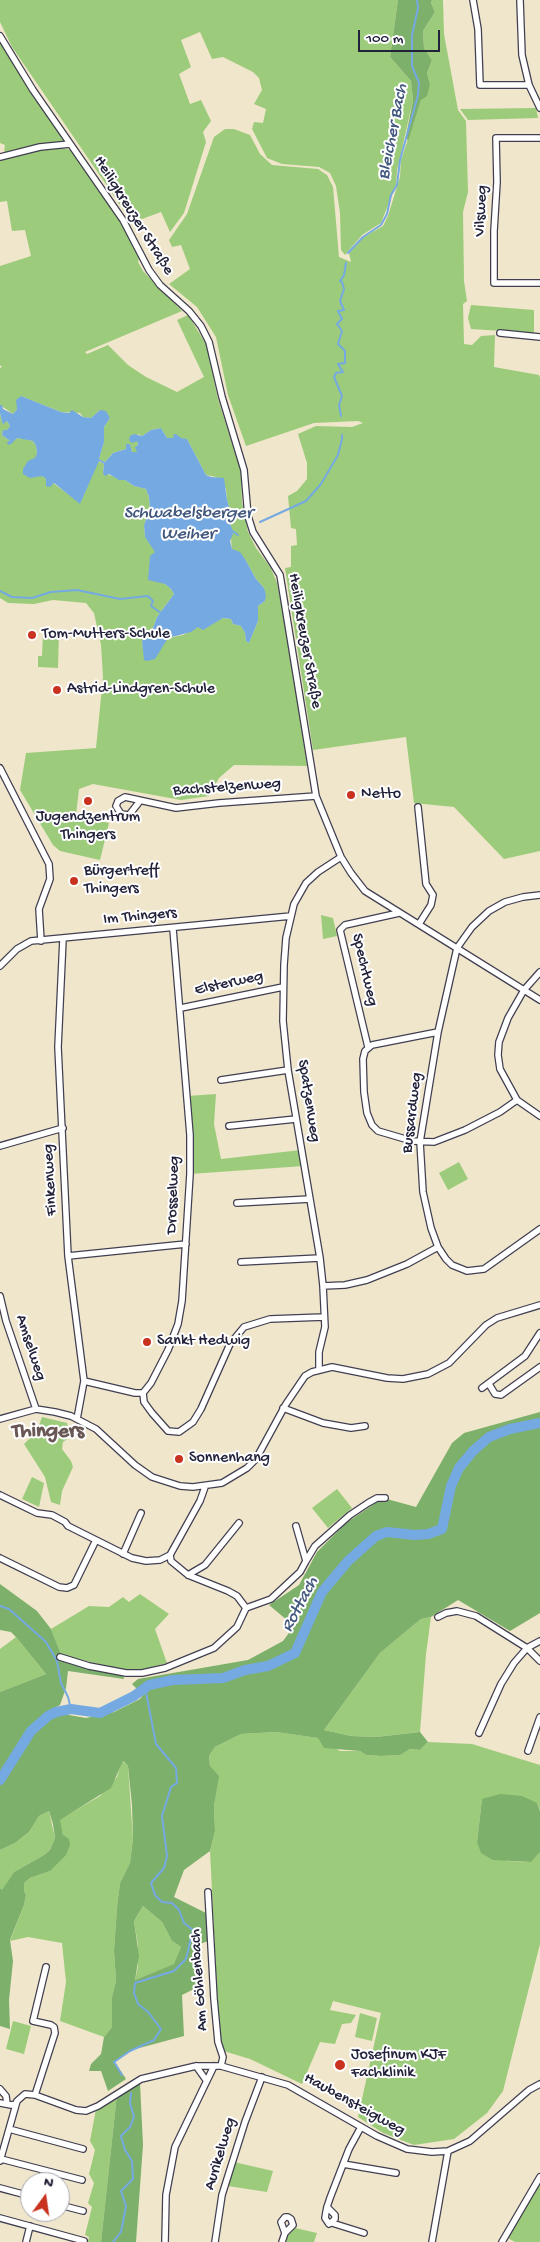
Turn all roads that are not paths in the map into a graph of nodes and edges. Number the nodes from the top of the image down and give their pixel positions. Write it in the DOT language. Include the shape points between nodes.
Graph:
graph roads {
  1 [pos="473,0"];
  2 [pos="520,0"];
  3 [pos="0,36"];
  4 [pos="529,85"];
  5 [pos="540,108"];
  6 [pos="540,138"];
  7 [pos="70,144"];
  8 [pos="0,157"];
  9 [pos="540,283"];
  10 [pos="500,333"];
  11 [pos="540,337"];
  12 [pos="0,768"];
  13 [pos="316,796"];
  14 [pos="140,801"];
  15 [pos="418,807"];
  16 [pos="341,857"];
  17 [pos="540,895"];
  18 [pos="399,913"];
  19 [pos="291,916"];
  20 [pos="419,924"];
  21 [pos="173,929"];
  22 [pos="63,939"];
  23 [pos="41,941"];
  24 [pos="457,948"];
  25 [pos="0,966"];
  26 [pos="540,972"];
  27 [pos="283,987"];
  28 [pos="524,990"];
  29 [pos="540,1000"];
  30 [pos="181,1008"];
  31 [pos="438,1032"];
  32 [pos="368,1047"];
  33 [pos="288,1070"];
  34 [pos="220,1080"];
  35 [pos="517,1100"];
  36 [pos="540,1116"];
  37 [pos="296,1119"];
  38 [pos="229,1126"];
  39 [pos="62,1128"];
  40 [pos="420,1142"];
  41 [pos="0,1146"];
  42 [pos="310,1199"];
  43 [pos="237,1203"];
  44 [pos="540,1229"];
  45 [pos="186,1244"];
  46 [pos="438,1247"];
  47 [pos="68,1256"];
  48 [pos="320,1258"];
  49 [pos="241,1262"];
  50 [pos="323,1286"];
  51 [pos="0,1296"];
  52 [pos="540,1305"];
  53 [pos="324,1317"];
  54 [pos="540,1334"];
  55 [pos="540,1367"];
  56 [pos="319,1369"];
  57 [pos="84,1381"];
  58 [pos="488,1384"];
  59 [pos="482,1388"];
  60 [pos="143,1393"];
  61 [pos="284,1408"];
  62 [pos="36,1409"];
  63 [pos="0,1419"];
  64 [pos="77,1419"];
  65 [pos="365,1426"];
  66 [pos="205,1487"];
  67 [pos="1,1495"];
  68 [pos="385,1498"];
  69 [pos="141,1513"];
  70 [pos="239,1523"];
  71 [pos="296,1526"];
  72 [pos="96,1540"];
  73 [pos="123,1554"];
  74 [pos="170,1555"];
  75 [pos="0,1558"];
  76 [pos="306,1561"];
  77 [pos="188,1575"];
  78 [pos="246,1608"];
  79 [pos="438,1617"];
  80 [pos="540,1640"];
  81 [pos="527,1648"];
  82 [pos="60,1657"];
  83 [pos="540,1660"];
  84 [pos="540,1717"];
  85 [pos="479,1733"];
  86 [pos="528,1751"];
  87 [pos="208,1892"];
  88 [pos="46,1967"];
  89 [pos="196,2066"];
  90 [pos="214,2066"];
  91 [pos="221,2066"];
  92 [pos="262,2077"];
  93 [pos="206,2080"];
  94 [pos="540,2084"];
  95 [pos="0,2089"];
  96 [pos="35,2095"];
  97 [pos="16,2102"];
  98 [pos="3,2103"];
  99 [pos="361,2127"];
  100 [pos="9,2129"];
  101 [pos="83,2149"];
  102 [pos="448,2151"];
  103 [pos="0,2160"];
  104 [pos="343,2164"];
  105 [pos="396,2174"];
  106 [pos="540,2176"];
  107 [pos="82,2180"];
  108 [pos="0,2188"];
  109 [pos="20,2193"];
  110 [pos="70,2207"];
  111 [pos="83,2211"];
  112 [pos="0,2218"];
  113 [pos="30,2226"];
  114 [pos="285,2232"];
  115 [pos="364,2233"];
  116 [pos="84,2241"];
  117 [pos="26,2242"];
  118 [pos="165,2242"];
  119 [pos="215,2242"];
  120 [pos="282,2242"];
  121 [pos="432,2242"];
  122 [pos="502,2242"];
  1 -- 4 [label="street" via="478,29 480,85"];
  2 -- 4 [label="street" via="522,55"];
  3 -- 7 [label="street, Heiligkreuzer Straße"];
  4 -- 5 [label="street"];
  6 -- 9 [label="street, Vilsweg" via="496,138 494,231 494,283"];
  7 -- 8 [label="street"];
  7 -- 13 [label="street, Heiligkreuzer Straße" via="123,220 149,270 160,285 189,311 209,342 244,470 248,516 253,532 280,575"];
  10 -- 11 [label="street"];
  12 -- 23 [label="street" via="49,864 50,879 39,909"];
  13 -- 14 [label="street, Bachstelzenweg" via="176,808"];
  13 -- 16 [label="street, Heiligkreuzer Straße"];
  15 -- 20 [label="street" via="426,884 433,895 431,905"];
  16 -- 18 [label="street, Heiligkreuzer Straße" via="366,891"];
  16 -- 19 [label="street, Spatzenweg" via="306,883"];
  17 -- 24 [label="street" via="505,902 489,911"];
  18 -- 20 [label="street, Heiligkreuzer Straße"];
  18 -- 32 [label="street, Spechtweg" via="345,925 340,930"];
  19 -- 21 [label="street, Im Thingers"];
  19 -- 27 [label="street, Spatzenweg" via="286,938"];
  20 -- 24 [label="street, Heiligkreuzer Straße"];
  21 -- 22 [label="street, Im Thingers"];
  21 -- 30 [label="street, Drosselweg"];
  22 -- 23 [label="street, Im Thingers"];
  22 -- 39 [label="street, Finkenweg" via="58,1020"];
  23 -- 25 [label="street, Im Thingers" via="24,944"];
  24 -- 28 [label="street, Heiligkreuzer Straße"];
  24 -- 31 [label="street, Bussardweg"];
  26 -- 28 [label="street"];
  27 -- 30 [label="street, Elsterweg"];
  27 -- 33 [label="street, Spatzenweg"];
  28 -- 29 [label="street, Heiligkreuzer Straße"];
  28 -- 35 [label="street" via="502,1030 498,1055 500,1069"];
  30 -- 45 [label="street, Drosselweg" via="190,1136"];
  31 -- 32 [label="street"];
  31 -- 40 [label="street, Bussardweg"];
  32 -- 40 [label="street" via="363,1058 364,1092 372,1124 384,1134"];
  33 -- 34 [label="street"];
  33 -- 37 [label="street, Spatzenweg"];
  35 -- 36 [label="street"];
  35 -- 40 [label="street" via="465,1130 434,1142"];
  37 -- 38 [label="street"];
  37 -- 42 [label="street, Spatzenweg"];
  39 -- 41 [label="street"];
  39 -- 47 [label="street, Finkenweg"];
  40 -- 46 [label="street, Bussardweg" via="423,1192"];
  42 -- 43 [label="street"];
  42 -- 48 [label="street, Spatzenweg"];
  44 -- 46 [label="street, Bussardweg" via="495,1263 476,1271 452,1265"];
  45 -- 47 [label="street"];
  45 -- 60 [label="street, Drosselweg" via="178,1324 168,1350"];
  46 -- 50 [label="street" via="408,1264 367,1280"];
  47 -- 57 [label="street, Finkenweg"];
  48 -- 49 [label="street"];
  48 -- 50 [label="street, Spatzenweg"];
  50 -- 53 [label="street, Spatzenweg"];
  51 -- 62 [label="street, Amselweg"];
  52 -- 56 [label="street" via="497,1318 449,1363 428,1374 403,1379 332,1367"];
  53 -- 56 [label="street, Spatzenweg"];
  53 -- 60 [label="street" via="270,1319 244,1327 230,1344 193,1422 179,1432 168,1431 144,1402"];
  54 -- 58 [label="street" via="525,1356"];
  55 -- 58 [label="street" via="502,1395 495,1394"];
  56 -- 61 [label="street" via="305,1376"];
  57 -- 60 [label="street" via="135,1394"];
  57 -- 64 [label="street, Finkenweg"];
  58 -- 59 [label="street"];
  61 -- 65 [label="street" via="323,1423 351,1428"];
  61 -- 66 [label="street" via="256,1459 227,1481"];
  62 -- 63 [label="street"];
  62 -- 64 [label="street"];
  64 -- 66 [label="street" via="96,1429 152,1477 180,1486"];
  66 -- 74 [label="street"];
  67 -- 72 [label="street" via="37,1513 52,1515"];
  68 -- 76 [label="street" via="368,1502 350,1515 316,1546"];
  69 -- 73 [label="street"];
  70 -- 77 [label="street" via="206,1565"];
  71 -- 76 [label="street"];
  72 -- 73 [label="street"];
  72 -- 75 [label="street" via="74,1585 67,1588"];
  73 -- 74 [label="street" via="146,1561"];
  74 -- 77 [label="street" via="171,1562"];
  76 -- 78 [label="street" via="300,1572 271,1599"];
  77 -- 78 [label="street" via="228,1590"];
  78 -- 82 [label="street" via="237,1626 214,1648 153,1672 126,1673"];
  79 -- 81 [label="street" via="457,1611 476,1616"];
  80 -- 81 [label="street"];
  81 -- 83 [label="street"];
  81 -- 85 [label="street" via="501,1684"];
  84 -- 86 [label="street"];
  87 -- 91 [label="street, Am Göhlenbach"];
  88 -- 96 [label="street" via="33,2021 51,2025 55,2033"];
  89 -- 90 [label="street, Haubensteigweg"];
  89 -- 93 [label="street"];
  89 -- 96 [label="street, Haubensteigweg" via="141,2079 86,2110 76,2110"];
  90 -- 91 [label="street, Haubensteigweg"];
  90 -- 93 [label="street"];
  91 -- 92 [label="street, Haubensteigweg"];
  92 -- 99 [label="street, Haubensteigweg" via="288,2085"];
  92 -- 119 [label="street, Aurikelweg" via="225,2186"];
  93 -- 118 [label="street" via="173,2157 166,2195"];
  94 -- 102 [label="street, Haubensteigweg" via="470,2141"];
  95 -- 98 [label="street" via="6,2096"];
  96 -- 97 [label="street" via="25,2094"];
  97 -- 98 [label="street"];
  97 -- 100 [label="street"];
  99 -- 102 [label="street, Haubensteigweg" via="407,2149"];
  99 -- 104 [label="street"];
  100 -- 101 [label="street"];
  100 -- 103 [label="street"];
  102 -- 121 [label="street"];
  103 -- 107 [label="street"];
  104 -- 105 [label="street"];
  104 -- 115 [label="street" via="325,2218 327,2222"];
  106 -- 122 [label="street"];
  108 -- 109 [label="street"];
  110 -- 111 [label="street"];
  112 -- 113 [label="street"];
  113 -- 116 [label="street"];
  113 -- 117 [label="street"];
  114 -- 120 [label="street"];
}
